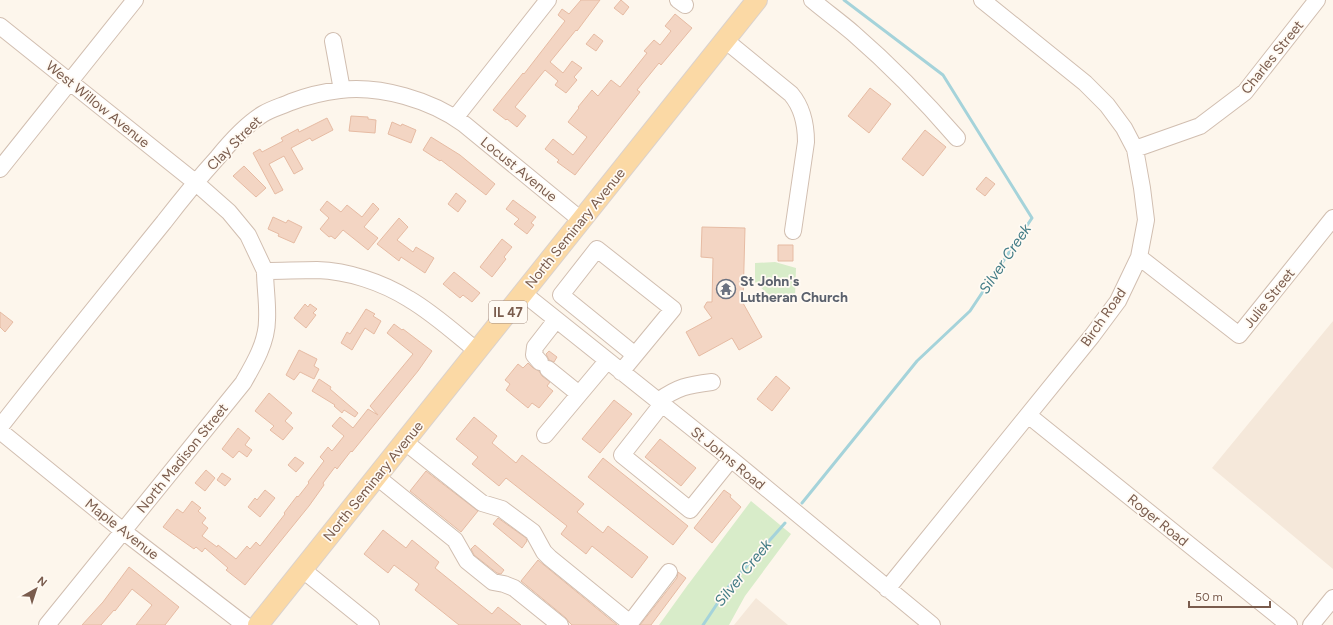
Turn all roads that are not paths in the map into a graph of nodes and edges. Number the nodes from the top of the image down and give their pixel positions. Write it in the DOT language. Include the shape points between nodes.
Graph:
graph roads {
  1 [pos="135,0"];
  2 [pos="757,0"];
  3 [pos="812,0"];
  4 [pos="982,0"];
  5 [pos="1317,0"];
  6 [pos="545,1"];
  7 [pos="0,26"];
  8 [pos="725,40"];
  9 [pos="333,41"];
  10 [pos="70,82"];
  11 [pos="342,90"];
  12 [pos="455,118"];
  13 [pos="957,138"];
  14 [pos="1135,148"];
  15 [pos="0,169"];
  16 [pos="196,182"];
  17 [pos="1333,218"];
  18 [pos="581,220"];
  19 [pos="793,231"];
  20 [pos="1139,257"];
  21 [pos="265,271"];
  22 [pos="523,293"];
  23 [pos="574,305"];
  24 [pos="558,321"];
  25 [pos="477,351"];
  26 [pos="635,355"];
  27 [pos="607,361"];
  28 [pos="621,372"];
  29 [pos="712,382"];
  30 [pos="579,394"];
  31 [pos="660,403"];
  32 [pos="1028,416"];
  33 [pos="0,427"];
  34 [pos="0,431"];
  35 [pos="545,435"];
  36 [pos="405,442"];
  37 [pos="731,460"];
  38 [pos="376,477"];
  39 [pos="124,531"];
  40 [pos="303,570"];
  41 [pos="669,572"];
  42 [pos="887,589"];
  43 [pos="1333,598"];
  44 [pos="629,624"];
  45 [pos="47,625"];
  46 [pos="245,625"];
  47 [pos="258,625"];
  48 [pos="371,625"];
  49 [pos="560,625"];
  50 [pos="932,625"];
  51 [pos="1289,625"];
  52 [pos="1312,625"];
  1 -- 10 [label="street"];
  2 -- 8 [label="main road, North Seminary Avenue / IL 47"];
  3 -- 13 [label="street" via="892,69"];
  4 -- 14 [label="street, Birch Road" via="1085,83 1107,105"];
  5 -- 14 [label="street, Charles Street" via="1246,92 1200,126"];
  6 -- 12 [label="street"];
  7 -- 10 [label="street, West Willow Avenue"];
  8 -- 18 [label="main road, North Seminary Avenue / IL 47"];
  8 -- 19 [label="street" via="797,100 805,122 806,142"];
  9 -- 11 [label="street"];
  10 -- 15 [label="street"];
  10 -- 16 [label="street, West Willow Avenue"];
  11 -- 12 [label="street, Clay Street" via="390,93 417,100"];
  11 -- 16 [label="street, Clay Street" via="319,93 263,113 234,139"];
  12 -- 18 [label="street, Locust Avenue"];
  14 -- 20 [label="street, Birch Road" via="1146,220"];
  16 -- 21 [label="street, West Willow Avenue" via="229,212 248,235"];
  16 -- 33 [label="street, Clay Street"];
  17 -- 20 [label="street, Julie Street" via="1239,335"];
  18 -- 22 [label="main road, North Seminary Avenue / IL 47"];
  20 -- 32 [label="street, Birch Road" via="1118,301"];
  21 -- 25 [label="street" via="318,270 350,275 383,285 409,298"];
  21 -- 39 [label="street, North Madison Street" via="267,321 256,362 243,383"];
  22 -- 24 [label="street, St Johns Road"];
  22 -- 25 [label="main road, North Seminary Avenue / IL 47"];
  23 -- 24 [label="street"];
  23 -- 26 [label="street"];
  23 -- 26 [label="street" via="561,295 597,249 673,309"];
  24 -- 27 [label="street, St Johns Road"];
  24 -- 30 [label="street" via="535,347 534,355"];
  25 -- 36 [label="main road, North Seminary Avenue / IL 47"];
  26 -- 28 [label="street"];
  27 -- 28 [label="street, St Johns Road"];
  27 -- 30 [label="street"];
  28 -- 31 [label="street, St Johns Road"];
  29 -- 31 [label="street" via="672,391"];
  30 -- 35 [label="street"];
  31 -- 37 [label="street, St Johns Road"];
  31 -- 37 [label="street" via="622,455 690,510"];
  32 -- 42 [label="street, Birch Road"];
  32 -- 51 [label="street, Roger Road"];
  34 -- 39 [label="street, Maple Avenue"];
  36 -- 38 [label="main road, North Seminary Avenue / IL 47"];
  36 -- 44 [label="street" via="482,503 502,509 533,532 550,558"];
  37 -- 42 [label="street, St Johns Road"];
  38 -- 40 [label="main road, North Seminary Avenue / IL 47"];
  38 -- 49 [label="street" via="455,540 467,561 483,574 493,582 514,588"];
  39 -- 45 [label="street, North Madison Street"];
  39 -- 46 [label="street, Maple Avenue"];
  40 -- 47 [label="main road, North Seminary Avenue / IL 47"];
  40 -- 48 [label="street"];
  41 -- 44 [label="street"];
  42 -- 50 [label="street, St Johns Road"];
  43 -- 52 [label="street"];
}
